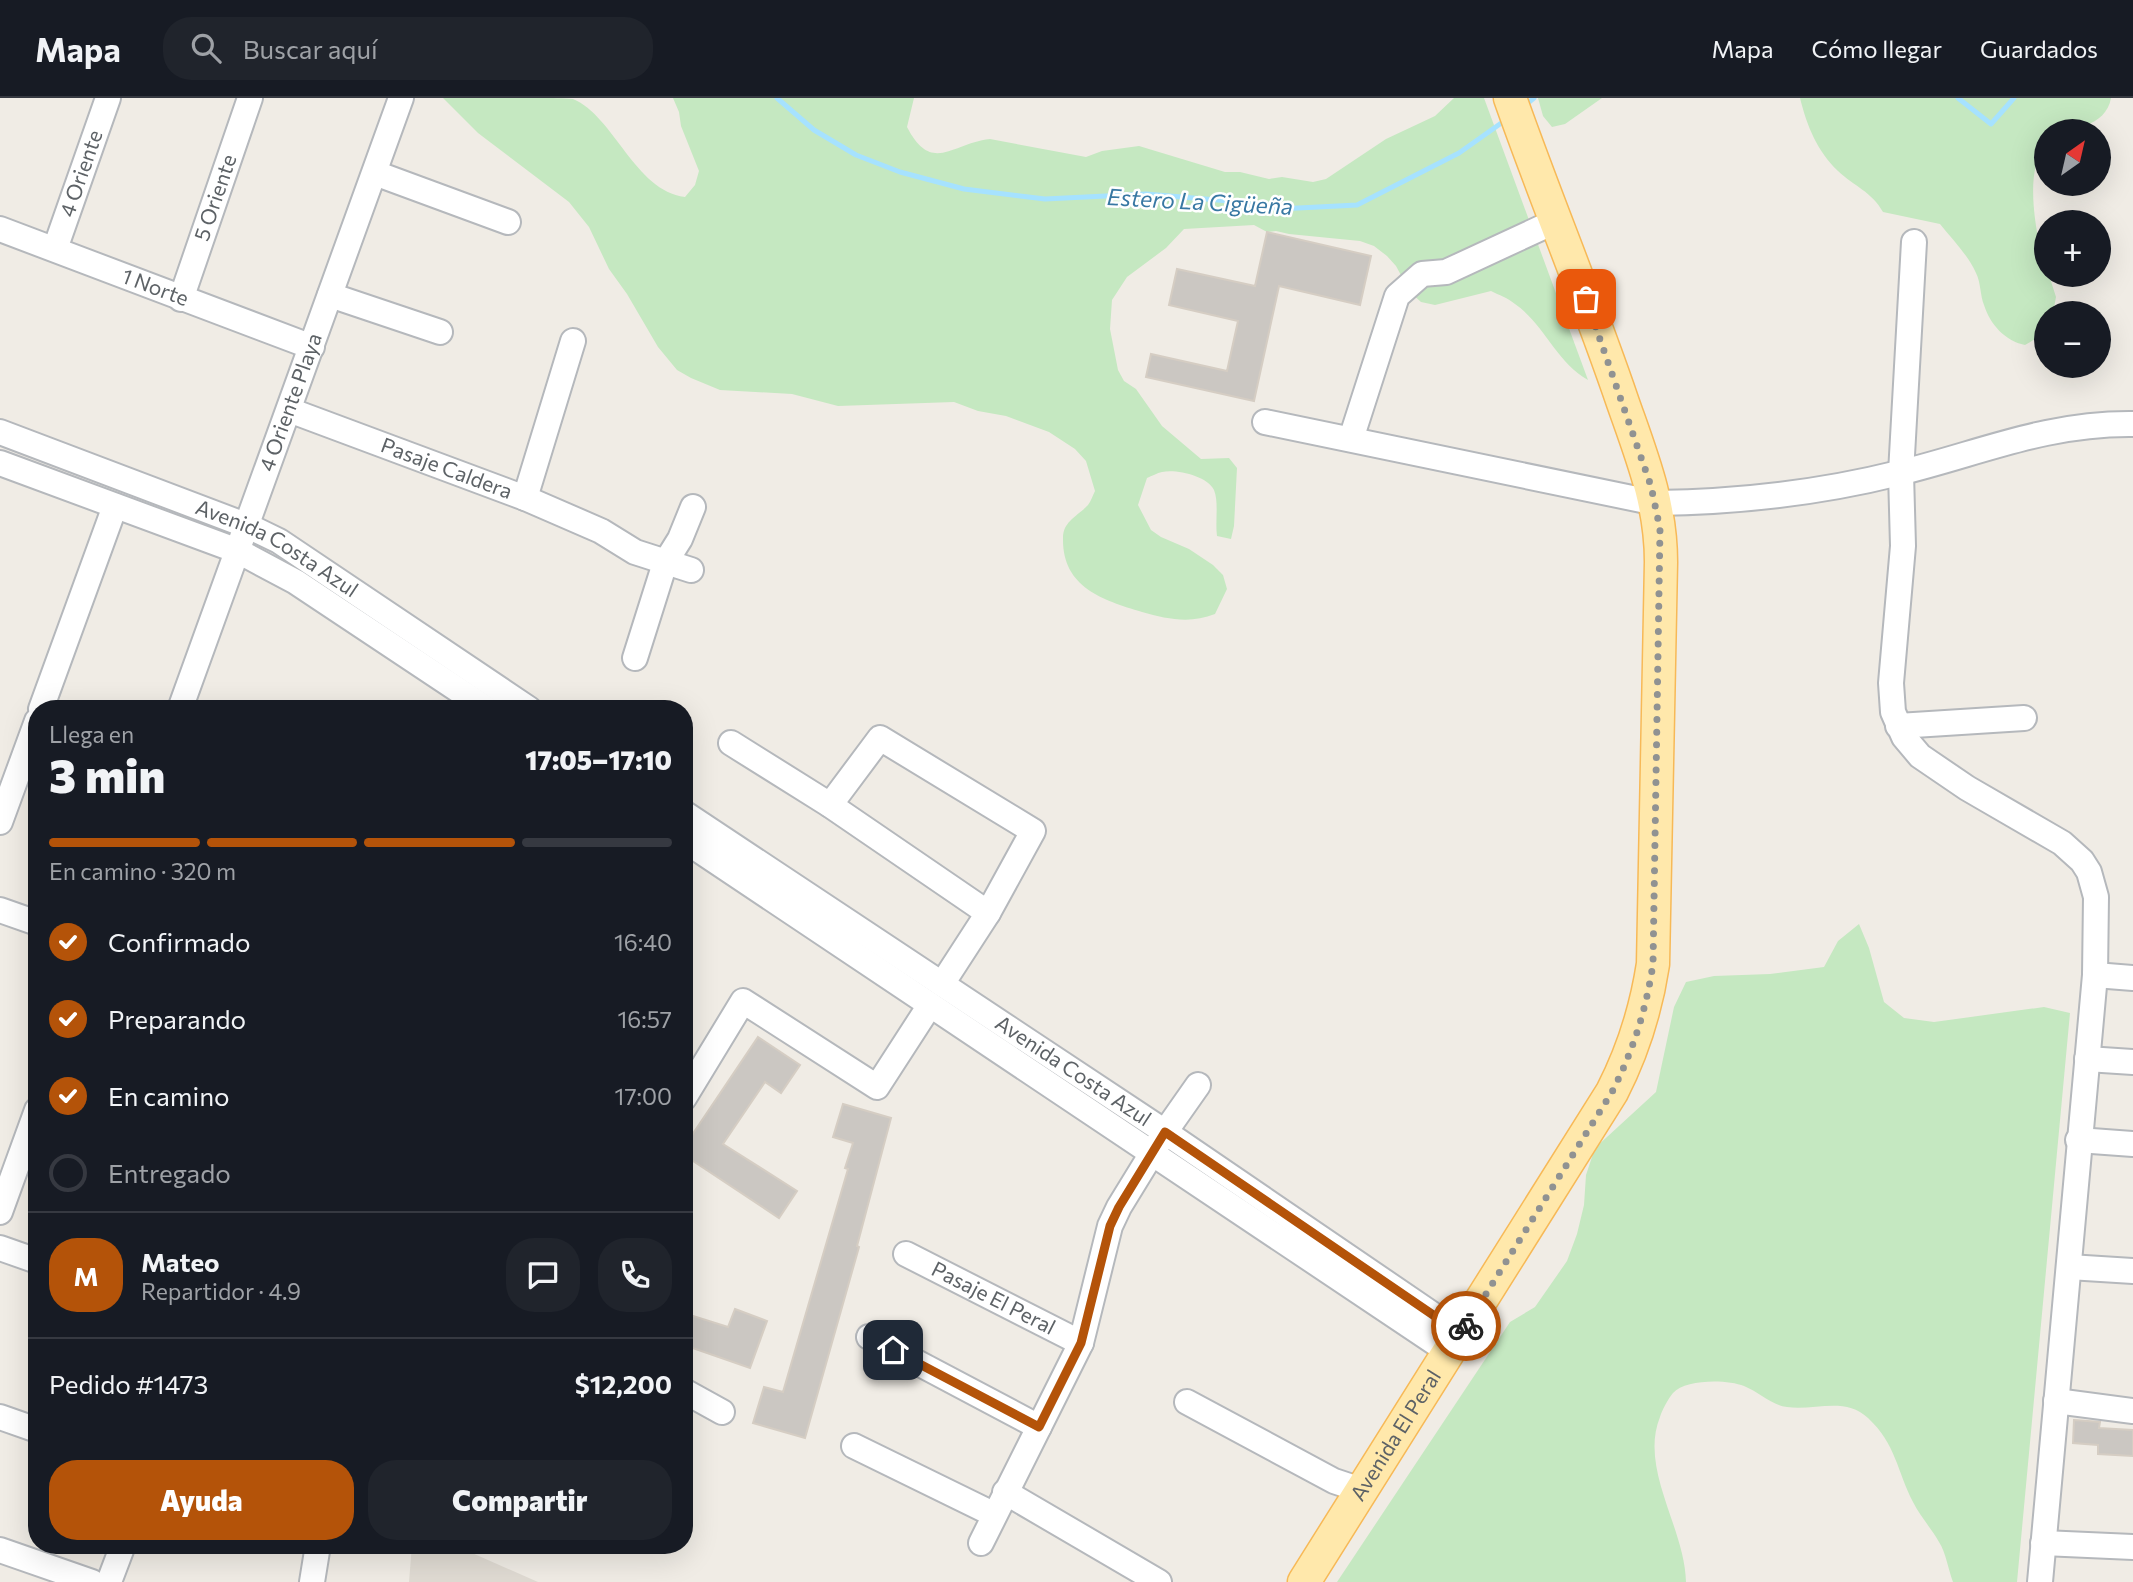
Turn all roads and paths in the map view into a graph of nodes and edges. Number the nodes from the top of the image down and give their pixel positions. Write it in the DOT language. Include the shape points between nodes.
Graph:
graph roads {
  1 [pos="108,98"];
  2 [pos="250,98"];
  3 [pos="401,98"];
  4 [pos="1510,98"];
  5 [pos="375,173"];
  6 [pos="1556,221"];
  7 [pos="508,222"];
  8 [pos="0,229"];
  9 [pos="1914,242"];
  10 [pos="55,249"];
  11 [pos="330,295"];
  12 [pos="181,299"];
  13 [pos="440,332"];
  14 [pos="573,341"];
  15 [pos="312,347"];
  16 [pos="289,410"];
  17 [pos="1265,422"];
  18 [pos="2133,424"];
  19 [pos="0,432"];
  20 [pos="1350,439"];
  21 [pos="0,463"];
  22 [pos="1901,473"];
  23 [pos="526,498"];
  24 [pos="1656,503"];
  25 [pos="116,506"];
  26 [pos="693,507"];
  27 [pos="248,526"];
  28 [pos="238,551"];
  29 [pos="664,563"];
  30 [pos="691,570"];
  31 [pos="635,658"];
  32 [pos="44,700"];
  33 [pos="188,700"];
  34 [pos="473,700"];
  35 [pos="516,700"];
  36 [pos="2024,718"];
  37 [pos="1898,726"];
  38 [pos="731,743"];
  39 [pos="28,746"];
  40 [pos="830,805"];
  41 [pos="693,819"];
  42 [pos="0,822"];
  43 [pos="693,846"];
  44 [pos="0,910"];
  45 [pos="988,913"];
  46 [pos="28,920"];
  47 [pos="2095,975"];
  48 [pos="2133,978"];
  49 [pos="942,984"];
  50 [pos="930,1005"];
  51 [pos="2087,1059"];
  52 [pos="2133,1062"];
  53 [pos="693,1083"];
  54 [pos="1198,1086"];
  55 [pos="1165,1132"];
  56 [pos="28,1135"];
  57 [pos="2078,1140"];
  58 [pos="2133,1144"];
  59 [pos="1152,1154"];
  60 [pos="0,1212"];
  61 [pos="0,1248"];
  62 [pos="906,1254"];
  63 [pos="28,1258"];
  64 [pos="2069,1266"];
  65 [pos="2133,1271"];
  66 [pos="869,1337"];
  67 [pos="1081,1343"];
  68 [pos="1455,1343"];
  69 [pos="693,1396"];
  70 [pos="2056,1401"];
  71 [pos="1187,1402"];
  72 [pos="2133,1410"];
  73 [pos="722,1412"];
  74 [pos="0,1417"];
  75 [pos="28,1427"];
  76 [pos="1039,1427"];
  77 [pos="854,1446"];
  78 [pos="1361,1490"];
  79 [pos="1005,1492"];
  80 [pos="993,1514"];
  81 [pos="981,1543"];
  82 [pos="2043,1543"];
  83 [pos="2133,1547"];
  84 [pos="0,1550"];
  85 [pos="120,1554"];
  86 [pos="317,1554"];
  87 [pos="92,1582"];
  88 [pos="109,1582"];
  89 [pos="312,1582"];
  90 [pos="1159,1582"];
  91 [pos="1304,1582"];
  92 [pos="2040,1582"];
  1 -- 10 [label="street, 4 Oriente"];
  2 -- 12 [label="street, 5 Oriente"];
  3 -- 5 [label="street, 4 Oriente Playa"];
  4 -- 6 [label="main road, Avenida El Peral"];
  5 -- 7 [label="street"];
  5 -- 11 [label="street, 4 Oriente Playa"];
  6 -- 20 [label="street" via="1446,272 1422,274 1397,296"];
  6 -- 24 [label="main road, Avenida El Peral"];
  8 -- 10 [label="street, 1 Norte"];
  9 -- 22 [label="street"];
  10 -- 12 [label="street, 1 Norte"];
  11 -- 13 [label="street"];
  11 -- 15 [label="street, 4 Oriente Playa"];
  12 -- 15 [label="street, 1 Norte"];
  14 -- 23 [label="street"];
  15 -- 16 [label="street, 4 Oriente Playa"];
  16 -- 23 [label="street, Pasaje Caldera"];
  16 -- 27 [label="street, 4 Oriente Playa"];
  17 -- 20 [label="street"];
  18 -- 22 [label="street" via="2032,435"];
  19 -- 27 [label="street, Avenida Costa Azul"];
  20 -- 24 [label="street"];
  21 -- 25 [label="street, Avenida Costa Azul"];
  22 -- 24 [label="street" via="1779,496"];
  22 -- 37 [label="street" via="1903,546 1891,683"];
  23 -- 29 [label="street, Pasaje Caldera"];
  24 -- 68 [label="main road, Avenida El Peral" via="1661,562 1654,942 1646,1007 1612,1092"];
  25 -- 28 [label="street, Avenida Costa Azul"];
  25 -- 32 [label="street"];
  26 -- 29 [label="street"];
  27 -- 28 [label="street, 4 Oriente Playa"];
  27 -- 35 [label="street, Avenida Costa Azul" via="296,551"];
  28 -- 33 [label="street, 4 Oriente Playa"];
  28 -- 34 [label="street, Avenida Costa Azul" via="296,582"];
  29 -- 30 [label="street, Pasaje Caldera"];
  29 -- 31 [label="street"];
  36 -- 37 [label="street"];
  37 -- 47 [label="street" via="1920,756 2062,843 2082,861 2096,897"];
  38 -- 40 [label="street"];
  39 -- 42 [label="street"];
  40 -- 45 [label="street"];
  40 -- 45 [label="street" via="880,738 1032,831"];
  41 -- 49 [label="street, Avenida Costa Azul"];
  43 -- 50 [label="street, Avenida Costa Azul"];
  44 -- 46 [label="street"];
  45 -- 49 [label="street"];
  47 -- 48 [label="street"];
  47 -- 51 [label="street"];
  49 -- 55 [label="street, Avenida Costa Azul"];
  50 -- 53 [label="street" via="877,1087 743,1002"];
  50 -- 59 [label="street, Avenida Costa Azul"];
  51 -- 52 [label="street"];
  51 -- 57 [label="street"];
  54 -- 55 [label="street"];
  55 -- 59 [label="street"];
  55 -- 68 [label="street, Avenida Costa Azul"];
  56 -- 60 [label="street"];
  57 -- 58 [label="street"];
  57 -- 64 [label="street"];
  59 -- 67 [label="street" via="1110,1226"];
  59 -- 68 [label="street, Avenida Costa Azul"];
  61 -- 63 [label="street"];
  62 -- 67 [label="street, Pasaje El Peral"];
  64 -- 65 [label="street"];
  64 -- 70 [label="street"];
  66 -- 76 [label="street"];
  67 -- 76 [label="street"];
  68 -- 78 [label="main road, Avenida El Peral"];
  69 -- 73 [label="street"];
  70 -- 72 [label="street"];
  70 -- 82 [label="street"];
  71 -- 78 [label="street" via="1334,1481"];
  74 -- 75 [label="street"];
  76 -- 79 [label="street"];
  77 -- 80 [label="street"];
  78 -- 91 [label="main road, Avenida El Peral"];
  79 -- 80 [label="street"];
  79 -- 90 [label="street"];
  80 -- 81 [label="street"];
  82 -- 83 [label="street"];
  82 -- 92 [label="street"];
  84 -- 87 [label="street"];
  85 -- 88 [label="street"];
  86 -- 89 [label="street"];
}
